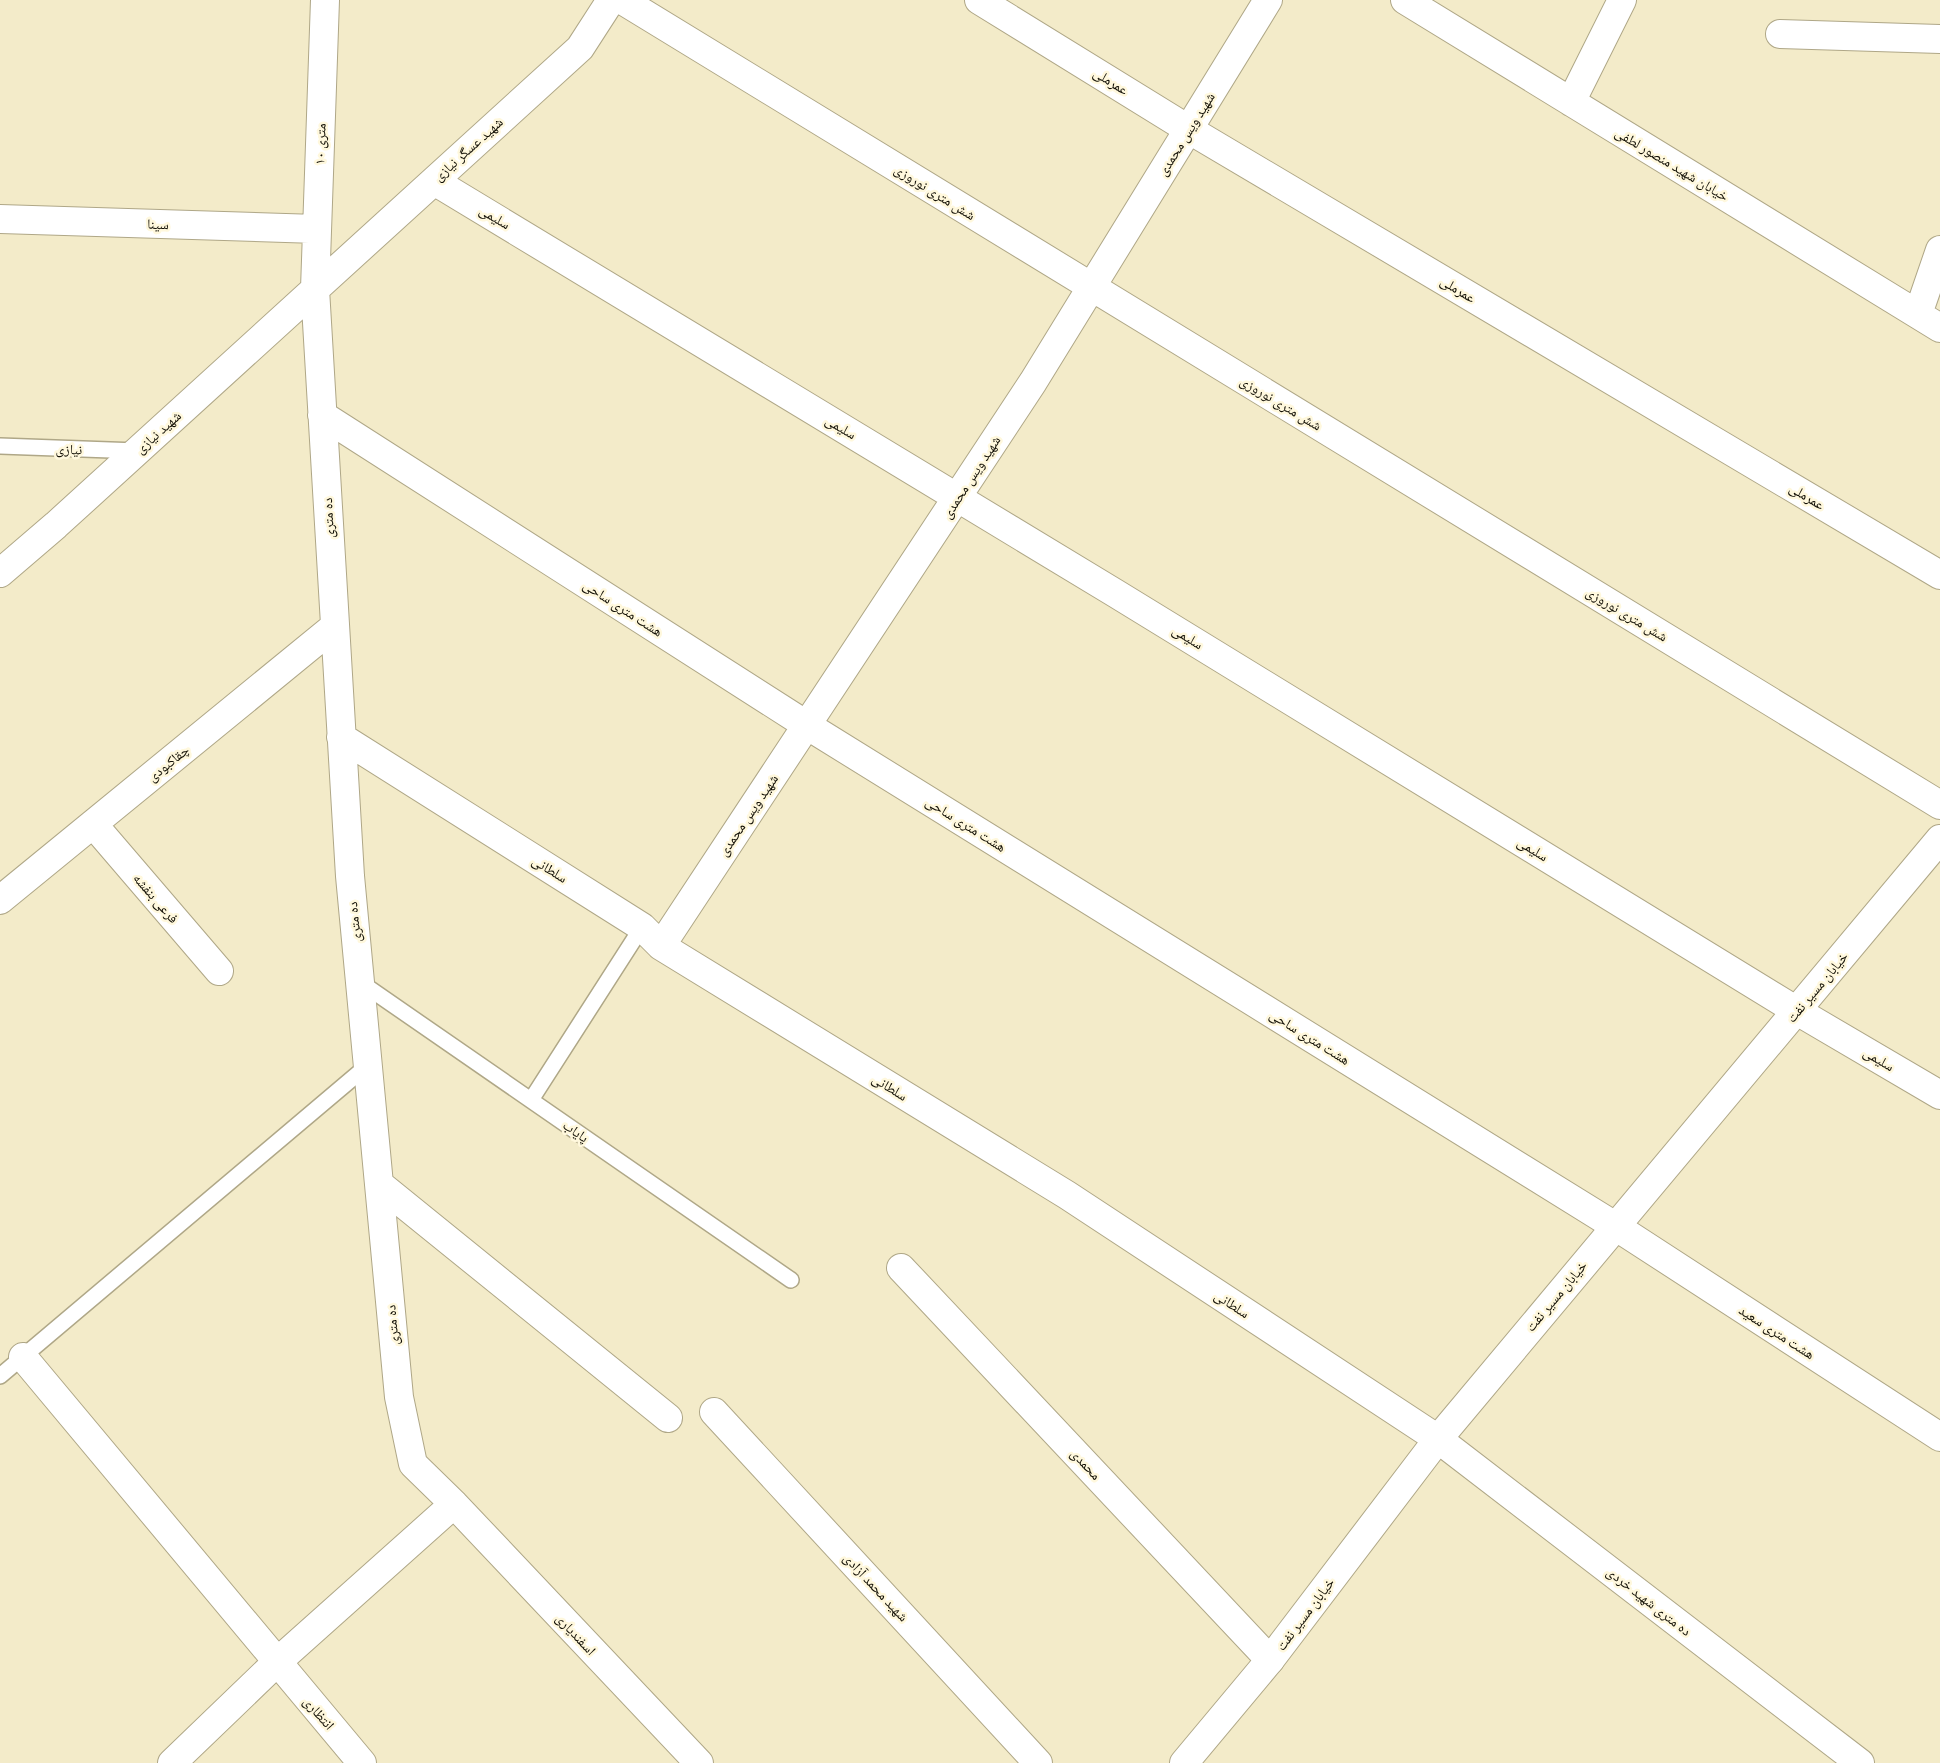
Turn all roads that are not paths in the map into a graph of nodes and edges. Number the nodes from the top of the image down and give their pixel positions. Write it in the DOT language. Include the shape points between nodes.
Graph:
graph roads {
  1 [pos="325,0"];
  2 [pos="611,0"];
  3 [pos="622,0"];
  4 [pos="979,0"];
  5 [pos="1268,0"];
  6 [pos="1405,0"];
  7 [pos="1622,0"];
  8 [pos="1780,34"];
  9 [pos="1940,39"];
  10 [pos="1571,102"];
  11 [pos="1188,129"];
  12 [pos="434,181"];
  13 [pos="0,219"];
  14 [pos="317,229"];
  15 [pos="1940,250"];
  16 [pos="1091,288"];
  17 [pos="315,289"];
  18 [pos="1929,321"];
  19 [pos="322,415"];
  20 [pos="0,446"];
  21 [pos="138,451"];
  22 [pos="958,497"];
  23 [pos="0,573"];
  24 [pos="1940,575"];
  25 [pos="335,626"];
  26 [pos="808,726"];
  27 [pos="341,737"];
  28 [pos="1940,805"];
  29 [pos="93,824"];
  30 [pos="1940,839"];
  31 [pos="0,900"];
  32 [pos="642,927"];
  33 [pos="661,946"];
  34 [pos="219,971"];
  35 [pos="360,982"];
  36 [pos="1797,1011"];
  37 [pos="368,1066"];
  38 [pos="1940,1095"];
  39 [pos="531,1100"];
  40 [pos="379,1184"];
  41 [pos="1615,1226"];
  42 [pos="901,1268"];
  43 [pos="791,1280"];
  44 [pos="23,1357"];
  45 [pos="0,1376"];
  46 [pos="714,1412"];
  47 [pos="668,1418"];
  48 [pos="1940,1437"];
  49 [pos="1438,1440"];
  50 [pos="454,1504"];
  51 [pos="1270,1660"];
  52 [pos="276,1663"];
  53 [pos="1204,1752"];
  54 [pos="172,1763"];
  55 [pos="362,1763"];
  56 [pos="699,1763"];
  57 [pos="1038,1763"];
  58 [pos="1184,1763"];
  59 [pos="1860,1763"];
  1 -- 14 [label="street, ۱۰ متری"];
  2 -- 12 [label="street, شهید عسگر نیازی" via="580,48"];
  3 -- 16 [label="street, شش متری نوروزی"];
  4 -- 11 [label="street, عمرملی"];
  5 -- 11 [label="street, شهید ویس محمدی"];
  6 -- 10 [label="street, خیابان شهید منصور لطفی"];
  7 -- 10 [label="street"];
  8 -- 9 [label="street"];
  10 -- 18 [label="street, خیابان شهید منصور لطفی"];
  11 -- 16 [label="street, شهید ویس محمدی"];
  11 -- 24 [label="street, عمرملی"];
  12 -- 17 [label="street, شهید عسگر نیازی"];
  12 -- 22 [label="street, سلیمی"];
  13 -- 14 [label="street, سینا"];
  14 -- 17 [label="street, ۱۰ متری"];
  15 -- 18 [label="street"];
  16 -- 22 [label="street, شهید ویس محمدی"];
  16 -- 28 [label="street, شش متری نوروزی"];
  17 -- 19 [label="street, ده متری"];
  17 -- 21 [label="street, شهید نیازی"];
  19 -- 25 [label="street, ده متری"];
  19 -- 26 [label="street, هشت متری ساحی"];
  20 -- 21 [label="lane, نیازی"];
  21 -- 23 [label="street, شهید نیازی"];
  22 -- 26 [label="street, شهید ویس محمدی"];
  22 -- 36 [label="street, سلیمی"];
  25 -- 27 [label="street, ده متری"];
  25 -- 29 [label="street, چقاکبودی"];
  26 -- 33 [label="street, شهید ویس محمدی"];
  26 -- 41 [label="street, هشت متری ساحی"];
  27 -- 32 [label="street, سلطانی"];
  27 -- 35 [label="street, ده متری"];
  29 -- 31 [label="street, چقاکبودی"];
  29 -- 34 [label="street, فرعی بنفشه"];
  30 -- 36 [label="street, خیابان مسیر نفت"];
  32 -- 33 [label="street, سلطانی"];
  32 -- 39 [label="lane"];
  33 -- 49 [label="street, سلطانی" via="1067,1195"];
  35 -- 37 [label="street, ده متری"];
  35 -- 39 [label="lane, پایاب"];
  36 -- 38 [label="street, سلیمی"];
  36 -- 41 [label="street, خیابان مسیر نفت"];
  37 -- 40 [label="street, ده متری"];
  37 -- 44 [label="lane"];
  39 -- 43 [label="lane, پایاب"];
  40 -- 47 [label="street"];
  40 -- 50 [label="street, ده متری" via="399,1397 413,1464"];
  41 -- 48 [label="street, هشت متری سعید"];
  41 -- 49 [label="street, خیابان مسیر نفت"];
  42 -- 51 [label="street, محمدی"];
  44 -- 45 [label="lane"];
  44 -- 52 [label="street, انتظاری"];
  46 -- 57 [label="street, شهید محمد آزادی"];
  49 -- 51 [label="street, خیابان مسیر نفت"];
  49 -- 59 [label="street, ده متری شهید خردی"];
  50 -- 52 [label="street"];
  50 -- 56 [label="street, اسفندیاری"];
  51 -- 53 [label="street, خیابان مسیر نفت"];
  52 -- 54 [label="street"];
  52 -- 55 [label="street, انتظاری"];
  53 -- 58 [label="street, خیابان مسیر نفت"];
}
